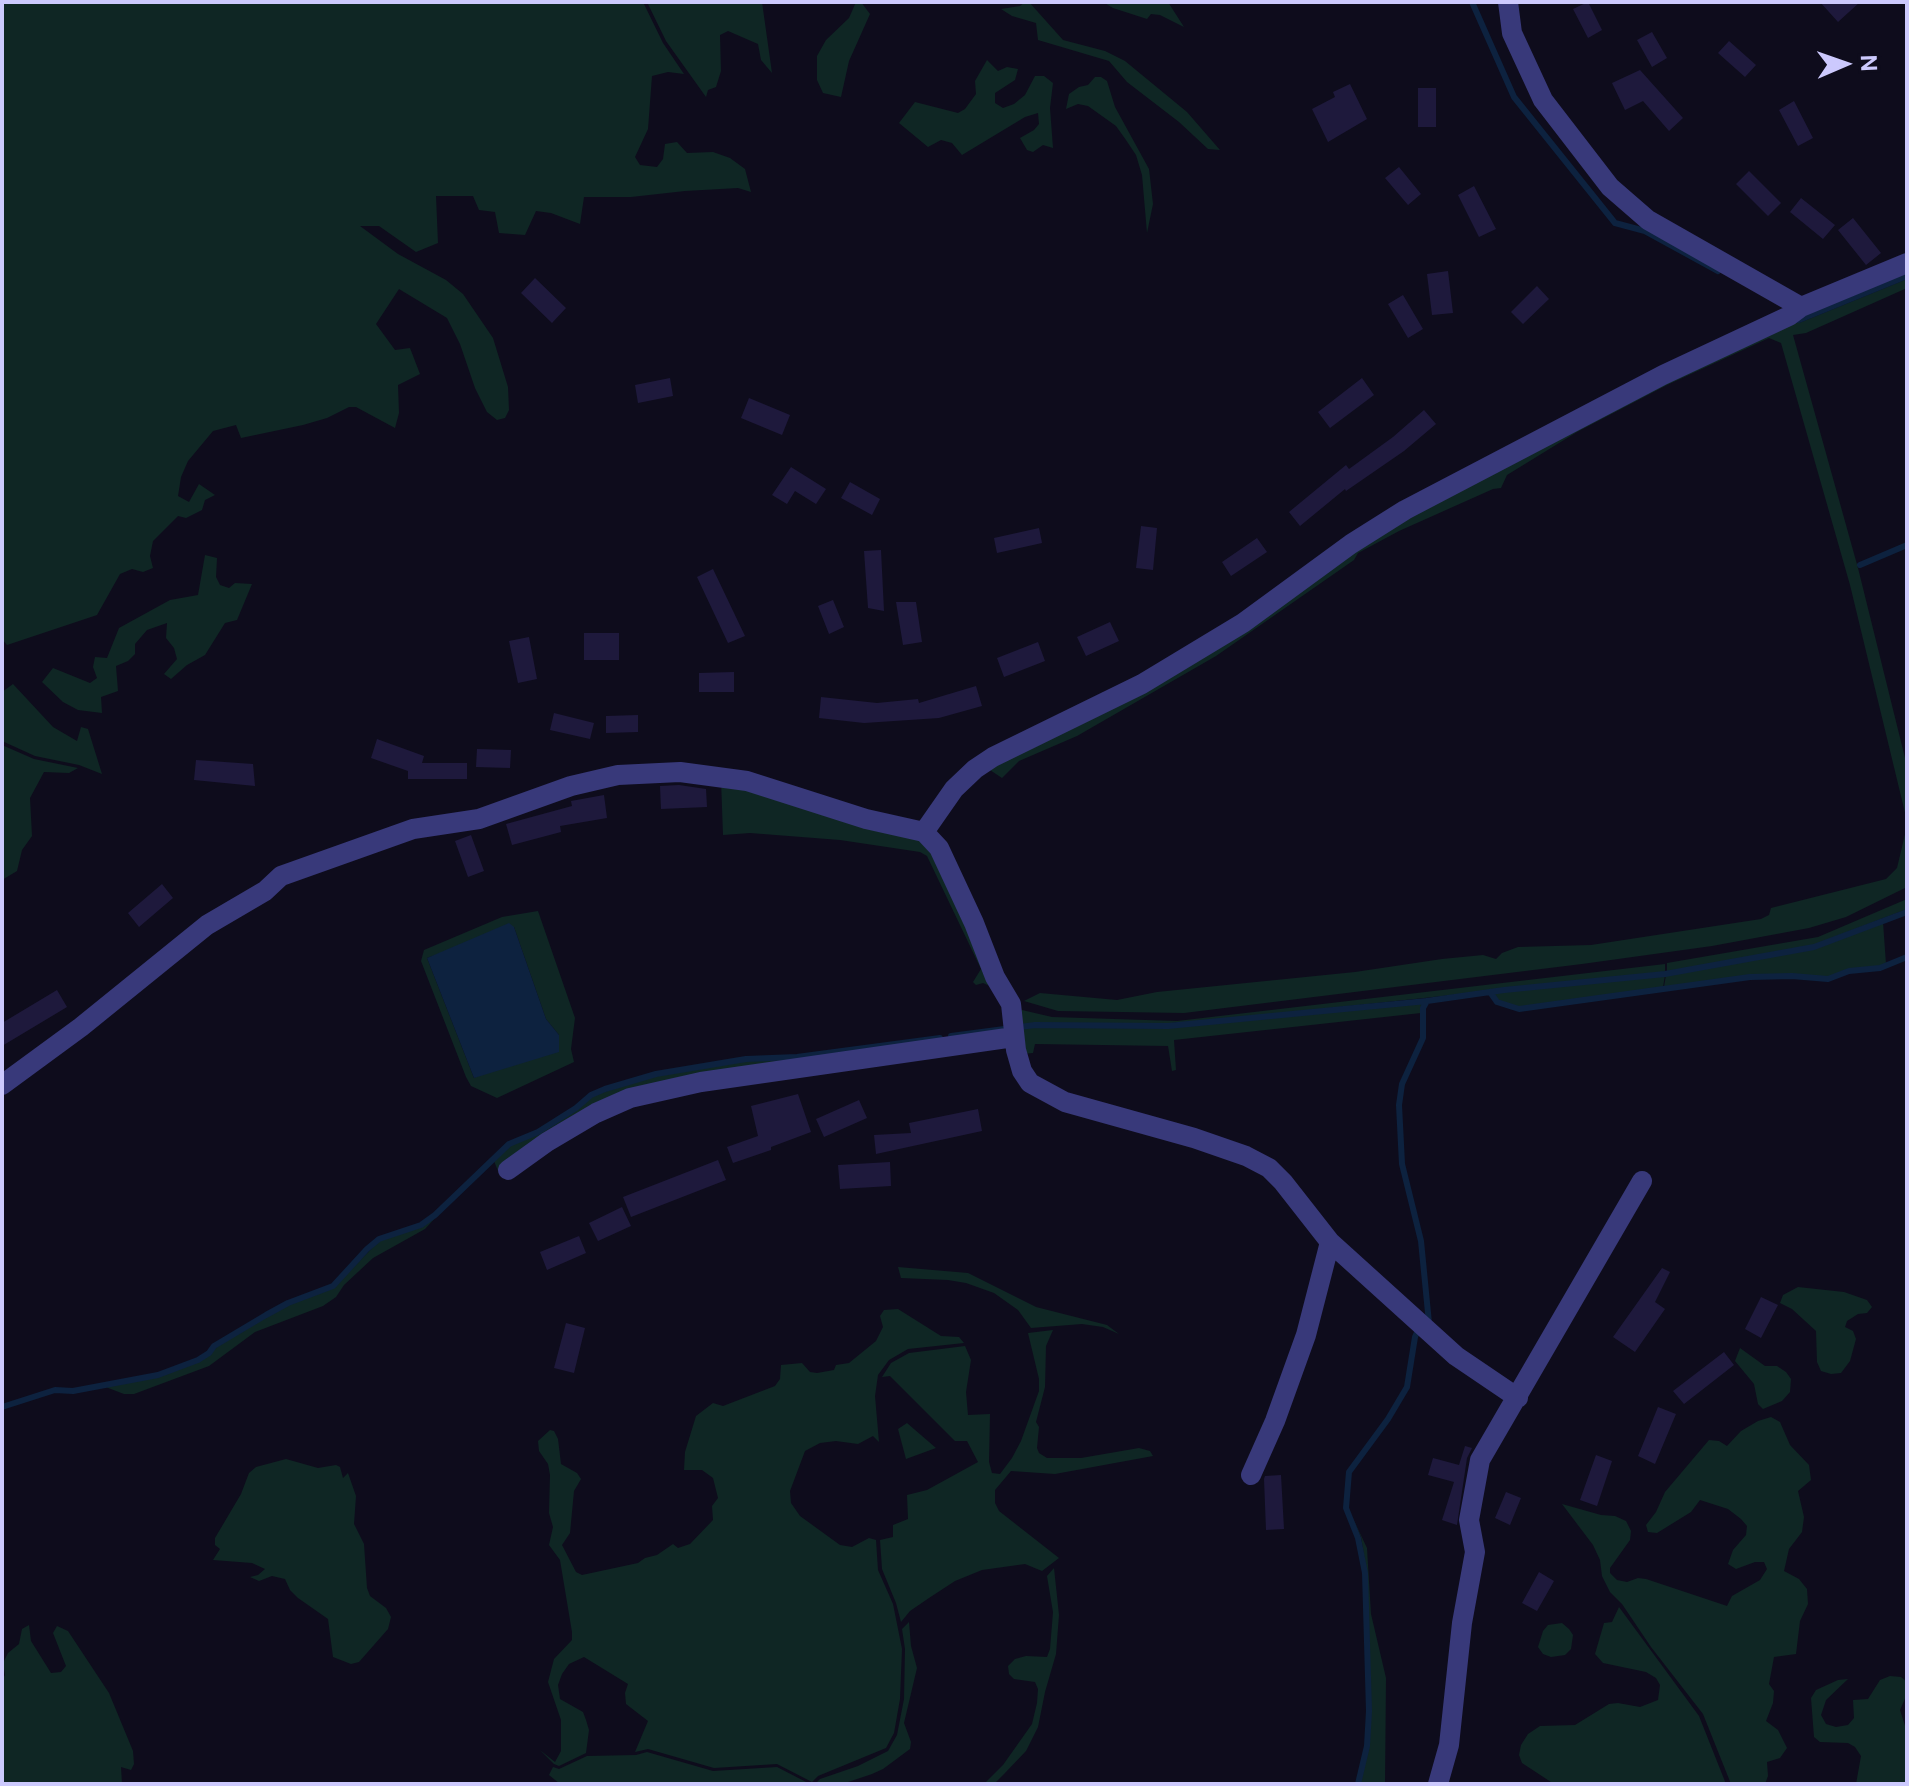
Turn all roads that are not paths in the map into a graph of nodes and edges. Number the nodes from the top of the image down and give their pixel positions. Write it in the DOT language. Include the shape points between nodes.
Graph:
graph roads {
  1 [pos="1508,2"];
  2 [pos="1907,263"];
  3 [pos="1801,307"];
  4 [pos="924,832"];
  5 [pos="1014,1037"];
  6 [pos="2,1085"];
  7 [pos="508,1170"];
  8 [pos="1642,1181"];
  9 [pos="1330,1242"];
  10 [pos="1518,1398"];
  11 [pos="1251,1475"];
  12 [pos="1438,1784"];
  1 -- 3 [label="street" via="1512,33 1543,100 1610,187 1648,220"];
  2 -- 3 [label="street"];
  3 -- 4 [label="street" via="1405,510 1243,623 1154,677 975,769"];
  4 -- 5 [label="street" via="939,848 1011,1004"];
  4 -- 6 [label="street" via="747,781 680,772 618,775 479,819 413,829 281,876 207,925"];
  5 -- 7 [label="street" via="701,1082 630,1098 596,1113"];
  5 -- 9 [label="street" via="1022,1071 1043,1092 1194,1138 1269,1168"];
  8 -- 10 [label="street"];
  9 -- 10 [label="street" via="1456,1356"];
  9 -- 11 [label="street" via="1306,1335"];
  10 -- 12 [label="street" via="1480,1460 1469,1520 1475,1552 1449,1745"];
}
